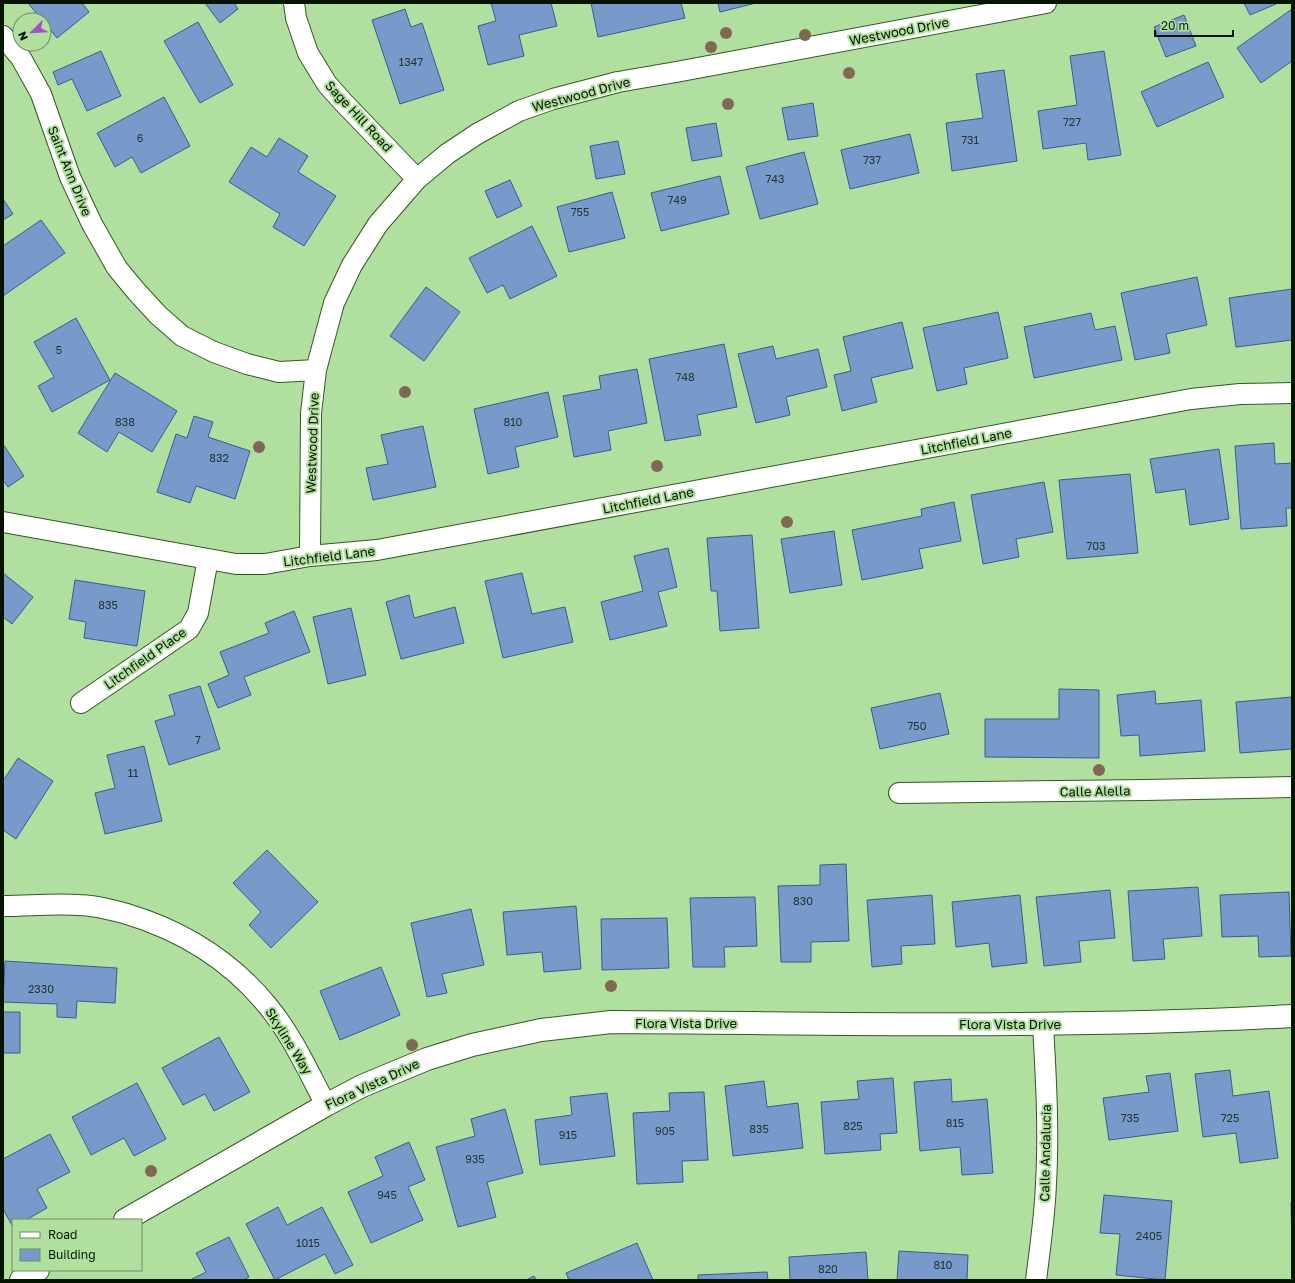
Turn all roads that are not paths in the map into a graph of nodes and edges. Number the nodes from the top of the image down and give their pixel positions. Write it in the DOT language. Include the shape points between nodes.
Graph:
graph roads {
  1 [pos="294,3"];
  2 [pos="1046,3"];
  3 [pos="3,36"];
  4 [pos="417,178"];
  5 [pos="316,370"];
  6 [pos="1292,393"];
  7 [pos="3,522"];
  8 [pos="310,556"];
  9 [pos="208,559"];
  10 [pos="81,703"];
  11 [pos="1292,787"];
  12 [pos="899,793"];
  13 [pos="3,906"];
  14 [pos="1292,1016"];
  15 [pos="1044,1024"];
  16 [pos="326,1105"];
  17 [pos="128,1219"];
  18 [pos="36,1271"];
  19 [pos="21,1280"];
  20 [pos="1036,1280"];
  1 -- 4 [label="street, Sage Hill Road" via="296,18 308,53 327,84"];
  2 -- 4 [label="street, Westwood Drive" via="618,82 553,99 519,111 477,134"];
  3 -- 5 [label="street, Saint Ann Drive" via="21,58 41,94 70,178 92,224 117,268 136,291 182,336 214,352 278,372"];
  4 -- 5 [label="street, Westwood Drive" via="378,224 352,264 334,303"];
  5 -- 8 [label="street, Westwood Drive" via="311,413"];
  6 -- 8 [label="street, Litchfield Lane" via="1240,394 1191,399 376,550"];
  7 -- 9 [label="street, Litchfield Lane"];
  8 -- 9 [label="street, Litchfield Lane" via="265,564 236,564"];
  9 -- 10 [label="street, Litchfield Place" via="198,613 189,629"];
  11 -- 12 [label="street, Calle Alella"];
  13 -- 16 [label="street, Skyline Way" via="79,904 109,909 151,921 178,933 238,974 268,1006 293,1042"];
  14 -- 15 [label="street, Flora Vista Drive"];
  15 -- 16 [label="street, Flora Vista Drive" via="611,1022 541,1030 472,1045 412,1065 362,1086"];
  15 -- 20 [label="street, Calle Andalucia" via="1046,1183"];
  16 -- 17 [label="street, Flora Vista Drive"];
  18 -- 19 [label="street"];
}
